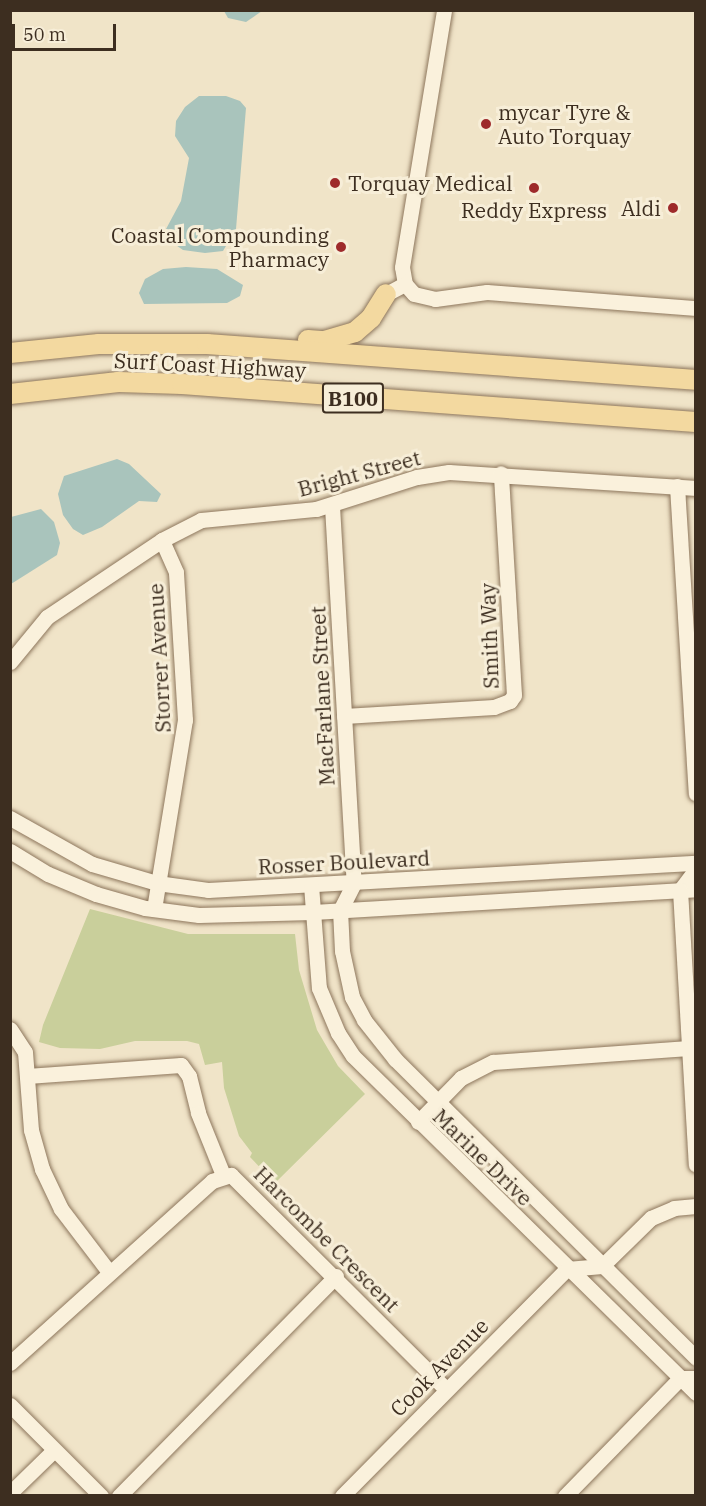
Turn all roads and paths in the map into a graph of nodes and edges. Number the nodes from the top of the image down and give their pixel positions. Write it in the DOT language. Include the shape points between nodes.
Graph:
graph roads {
  1 [pos="444,10"];
  2 [pos="405,284"];
  3 [pos="386,294"];
  4 [pos="696,308"];
  5 [pos="207,344"];
  6 [pos="10,353"];
  7 [pos="696,380"];
  8 [pos="10,394"];
  9 [pos="696,422"];
  10 [pos="501,473"];
  11 [pos="677,486"];
  12 [pos="696,488"];
  13 [pos="332,506"];
  14 [pos="162,540"];
  15 [pos="10,662"];
  16 [pos="344,716"];
  17 [pos="696,793"];
  18 [pos="10,819"];
  19 [pos="10,851"];
  20 [pos="696,863"];
  21 [pos="696,869"];
  22 [pos="157,883"];
  23 [pos="354,883"];
  24 [pos="312,885"];
  25 [pos="696,889"];
  26 [pos="680,890"];
  27 [pos="154,909"];
  28 [pos="340,910"];
  29 [pos="313,912"];
  30 [pos="10,1029"];
  31 [pos="689,1048"];
  32 [pos="27,1076"];
  33 [pos="437,1101"];
  34 [pos="418,1122"];
  35 [pos="696,1166"];
  36 [pos="223,1175"];
  37 [pos="696,1206"];
  38 [pos="602,1266"];
  39 [pos="567,1269"];
  40 [pos="109,1272"];
  41 [pos="336,1276"];
  42 [pos="696,1358"];
  43 [pos="10,1363"];
  44 [pos="680,1378"];
  45 [pos="696,1378"];
  46 [pos="446,1389"];
  47 [pos="696,1393"];
  48 [pos="10,1405"];
  49 [pos="53,1451"];
  50 [pos="10,1493"];
  51 [pos="567,1495"];
  52 [pos="101,1496"];
  53 [pos="119,1496"];
  54 [pos="342,1496"];
  1 -- 2 [label="street" via="402,267"];
  2 -- 3 [label="street"];
  2 -- 4 [label="street" via="414,294 435,299 487,292"];
  3 -- 5 [label="main road" via="371,318 340,338 324,341 236,337"];
  5 -- 6 [label="main road, Surf Coast Highway / B100" via="99,344"];
  5 -- 7 [label="main road, Surf Coast Highway / B100"];
  8 -- 9 [label="main road, Surf Coast Highway / B100" via="118,382 171,384"];
  10 -- 11 [label="street, Bright Street"];
  10 -- 13 [label="street, Bright Street" via="434,474"];
  10 -- 16 [label="street, Smith Way" via="514,695 510,701 494,706"];
  11 -- 12 [label="street, Bright Street"];
  11 -- 17 [label="street"];
  13 -- 14 [label="street, Bright Street" via="208,518"];
  13 -- 16 [label="street, MacFarlane Street"];
  14 -- 15 [label="street, Bright Street" via="47,617"];
  14 -- 22 [label="street, Storrer Avenue" via="176,572 185,720"];
  16 -- 23 [label="street, MacFarlane Street"];
  18 -- 22 [label="street, Rosser Boulevard" via="92,864"];
  19 -- 27 [label="street" via="71,884"];
  20 -- 23 [label="street, Rosser Boulevard"];
  21 -- 26 [label="street"];
  22 -- 24 [label="street, Rosser Boulevard" via="208,890"];
  22 -- 27 [label="street, Storrer Avenue"];
  23 -- 24 [label="street, Rosser Boulevard"];
  23 -- 28 [label="street"];
  24 -- 29 [label="street, Marine Drive"];
  25 -- 26 [label="street"];
  26 -- 28 [label="street"];
  26 -- 31 [label="street"];
  27 -- 29 [label="street" via="225,916"];
  28 -- 29 [label="street"];
  28 -- 33 [label="street, Marine Drive" via="346,976 364,1020"];
  29 -- 34 [label="street, Marine Drive" via="319,988 338,1034 367,1072"];
  30 -- 32 [label="street" via="25,1052"];
  31 -- 33 [label="street" via="493,1062 471,1070"];
  31 -- 35 [label="street"];
  32 -- 36 [label="street" via="181,1065 189,1076 198,1113"];
  32 -- 40 [label="street" via="31,1130 42,1169 61,1209"];
  33 -- 34 [label="street"];
  33 -- 38 [label="street, Marine Drive"];
  34 -- 39 [label="street, Marine Drive"];
  36 -- 40 [label="street, Harcombe Crescent"];
  36 -- 41 [label="street, Harcombe Crescent" via="237,1179"];
  37 -- 38 [label="street" via="674,1208 651,1218"];
  38 -- 39 [label="street"];
  38 -- 42 [label="street, Marine Drive"];
  39 -- 44 [label="street, Marine Drive"];
  39 -- 46 [label="street, Cook Avenue"];
  40 -- 43 [label="street, Harcombe Crescent"];
  41 -- 46 [label="street, Harcombe Crescent"];
  41 -- 53 [label="street"];
  44 -- 45 [label="street"];
  44 -- 47 [label="street, Marine Drive"];
  44 -- 51 [label="street"];
  46 -- 54 [label="street, Cook Avenue"];
  48 -- 49 [label="street"];
  49 -- 50 [label="street"];
  49 -- 52 [label="street"];
}
